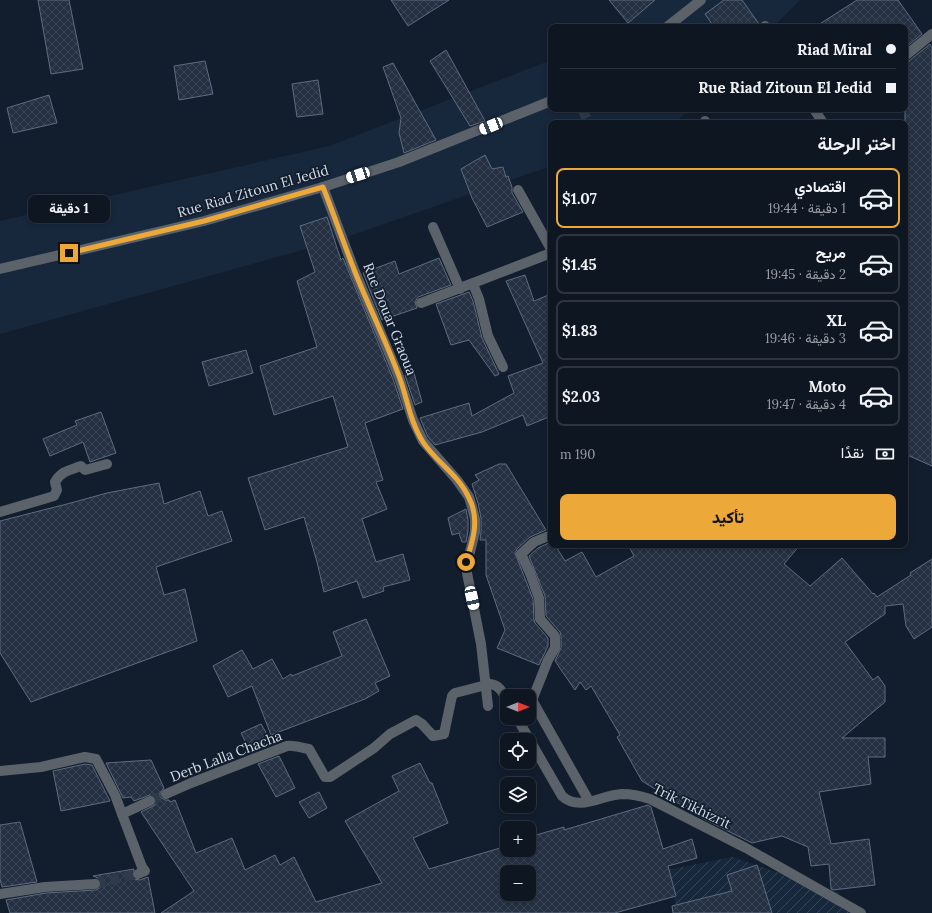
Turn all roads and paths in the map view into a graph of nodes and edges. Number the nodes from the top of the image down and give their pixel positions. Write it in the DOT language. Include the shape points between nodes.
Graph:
graph roads {
  1 [pos="701,0"];
  2 [pos="671,24"];
  3 [pos="932,34"];
  4 [pos="908,54"];
  5 [pos="548,102"];
  6 [pos="323,187"];
  7 [pos="518,190"];
  8 [pos="433,227"];
  9 [pos="548,244"];
  10 [pos="548,254"];
  11 [pos="0,269"];
  12 [pos="473,284"];
  13 [pos="460,289"];
  14 [pos="421,303"];
  15 [pos="503,367"];
  16 [pos="106,464"];
  17 [pos="0,512"];
  18 [pos="548,535"];
  19 [pos="486,685"];
  20 [pos="500,690"];
  21 [pos="536,691"];
  22 [pos="488,706"];
  23 [pos="536,712"];
  24 [pos="523,725"];
  25 [pos="0,771"];
  26 [pos="166,794"];
  27 [pos="150,801"];
  28 [pos="589,801"];
  29 [pos="122,814"];
  30 [pos="138,874"];
  31 [pos="95,884"];
  32 [pos="0,894"];
  33 [pos="861,913"];
  1 -- 2 [label="street"];
  3 -- 4 [label="street"];
  5 -- 6 [label="street, Rue Riad Zitoun El Jedid" via="399,162"];
  6 -- 11 [label="street, Rue Riad Zitoun El Jedid" via="204,221"];
  6 -- 19 [label="street, Rue Douar Graoua" via="355,272 400,377 413,420 423,442 457,480 471,502 475,532 466,568"];
  7 -- 9 [label="street"];
  8 -- 13 [label="street"];
  10 -- 12 [label="street"];
  12 -- 13 [label="street"];
  12 -- 15 [label="street" via="488,336"];
  13 -- 14 [label="street"];
  16 -- 17 [label="street" via="85,470 81,466 63,473 55,482 57,490 54,496"];
  18 -- 21 [label="street" via="534,542 520,554 530,573 538,598 540,619 555,636 555,648"];
  19 -- 20 [label="street" via="494,684"];
  19 -- 22 [label="street, Rue Douar Graoua"];
  19 -- 26 [label="street, Derb Lalla Chacha" via="452,696 444,734 433,736 416,720 390,734 330,777 325,777 309,749 288,746"];
  23 -- 28 [label="street"];
  24 -- 28 [label="street, Trik Tikhizrit" via="562,796 572,803"];
  25 -- 29 [label="street" via="41,767 85,757 96,758"];
  27 -- 29 [label="street"];
  28 -- 33 [label="street, Trik Tikhizrit" via="622,794 650,799 746,848"];
  29 -- 30 [label="street" via="145,872"];
  31 -- 32 [label="street" via="45,886"];
}
